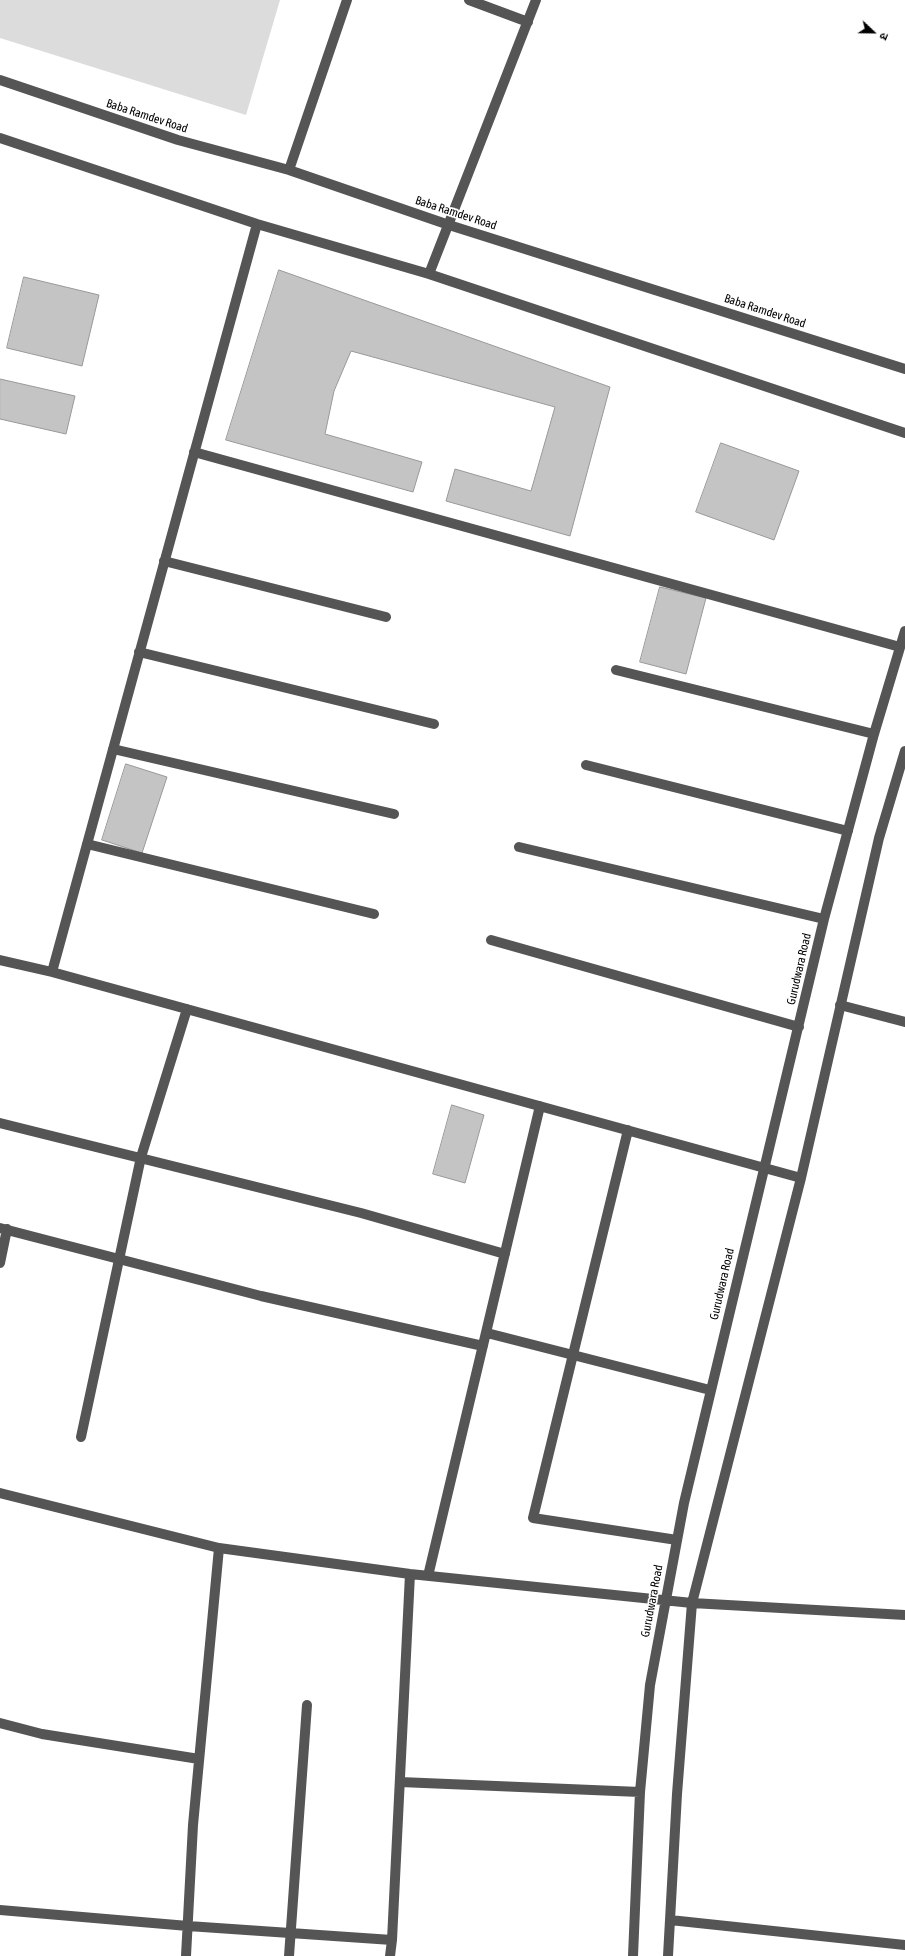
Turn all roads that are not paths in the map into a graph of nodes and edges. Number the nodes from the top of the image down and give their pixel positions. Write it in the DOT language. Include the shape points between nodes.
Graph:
graph roads {
  1 [pos="347,0"];
  2 [pos="469,0"];
  3 [pos="536,0"];
  4 [pos="528,22"];
  5 [pos="0,80"];
  6 [pos="0,138"];
  7 [pos="289,170"];
  8 [pos="257,224"];
  9 [pos="449,225"];
  10 [pos="429,274"];
  11 [pos="905,368"];
  12 [pos="905,433"];
  13 [pos="194,452"];
  14 [pos="164,561"];
  15 [pos="386,617"];
  16 [pos="905,630"];
  17 [pos="900,646"];
  18 [pos="139,652"];
  19 [pos="616,670"];
  20 [pos="434,724"];
  21 [pos="874,734"];
  22 [pos="113,749"];
  23 [pos="905,751"];
  24 [pos="586,765"];
  25 [pos="394,814"];
  26 [pos="848,831"];
  27 [pos="87,844"];
  28 [pos="519,847"];
  29 [pos="374,914"];
  30 [pos="824,919"];
  31 [pos="491,940"];
  32 [pos="0,960"];
  33 [pos="52,972"];
  34 [pos="840,1005"];
  35 [pos="187,1009"];
  36 [pos="905,1022"];
  37 [pos="799,1027"];
  38 [pos="540,1106"];
  39 [pos="0,1123"];
  40 [pos="628,1130"];
  41 [pos="141,1157"];
  42 [pos="764,1168"];
  43 [pos="801,1178"];
  44 [pos="3,1228"];
  45 [pos="505,1254"];
  46 [pos="120,1259"];
  47 [pos="0,1263"];
  48 [pos="487,1333"];
  49 [pos="483,1346"];
  50 [pos="574,1355"];
  51 [pos="710,1390"];
  52 [pos="81,1437"];
  53 [pos="0,1493"];
  54 [pos="677,1540"];
  55 [pos="219,1548"];
  56 [pos="410,1574"];
  57 [pos="428,1576"];
  58 [pos="665,1600"];
  59 [pos="692,1603"];
  60 [pos="905,1615"];
  61 [pos="307,1705"];
  62 [pos="0,1723"];
  63 [pos="199,1759"];
  64 [pos="400,1782"];
  65 [pos="640,1792"];
  66 [pos="0,1910"];
  67 [pos="670,1920"];
  68 [pos="188,1926"];
  69 [pos="291,1933"];
  70 [pos="392,1940"];
  71 [pos="905,1946"];
  72 [pos="186,1956"];
  73 [pos="290,1956"];
  74 [pos="390,1956"];
  75 [pos="633,1956"];
  76 [pos="668,1956"];
  1 -- 7 [label="street"];
  2 -- 4 [label="street"];
  3 -- 4 [label="street"];
  4 -- 9 [label="street"];
  5 -- 7 [label="street, Baba Ramdev Road" via="178,140"];
  6 -- 8 [label="street"];
  7 -- 9 [label="street, Baba Ramdev Road"];
  8 -- 10 [label="street"];
  8 -- 13 [label="street"];
  9 -- 10 [label="street"];
  9 -- 11 [label="street, Baba Ramdev Road"];
  10 -- 12 [label="street"];
  13 -- 14 [label="street"];
  13 -- 17 [label="street"];
  14 -- 15 [label="street"];
  14 -- 18 [label="street"];
  16 -- 17 [label="street, Gurudwara Road"];
  17 -- 21 [label="street, Gurudwara Road"];
  18 -- 20 [label="street"];
  18 -- 22 [label="street"];
  19 -- 21 [label="street"];
  21 -- 26 [label="street, Gurudwara Road"];
  22 -- 25 [label="street"];
  22 -- 27 [label="street"];
  23 -- 34 [label="street" via="879,838"];
  24 -- 26 [label="street"];
  26 -- 30 [label="street, Gurudwara Road"];
  27 -- 29 [label="street"];
  27 -- 33 [label="street"];
  28 -- 30 [label="street"];
  30 -- 37 [label="street, Gurudwara Road"];
  31 -- 37 [label="street"];
  32 -- 33 [label="street"];
  33 -- 35 [label="street"];
  34 -- 36 [label="street"];
  34 -- 43 [label="street"];
  35 -- 38 [label="street"];
  35 -- 41 [label="street"];
  37 -- 42 [label="street, Gurudwara Road"];
  38 -- 40 [label="street"];
  38 -- 45 [label="street"];
  39 -- 41 [label="street"];
  40 -- 42 [label="street"];
  40 -- 50 [label="street"];
  41 -- 45 [label="street" via="354,1211"];
  41 -- 46 [label="street"];
  42 -- 43 [label="street"];
  42 -- 51 [label="street, Gurudwara Road"];
  43 -- 59 [label="street"];
  44 -- 46 [label="street"];
  44 -- 47 [label="street"];
  45 -- 48 [label="street"];
  46 -- 49 [label="street" via="260,1296"];
  46 -- 52 [label="street"];
  48 -- 49 [label="street"];
  48 -- 50 [label="street"];
  49 -- 57 [label="street"];
  50 -- 51 [label="street"];
  50 -- 54 [label="street" via="533,1518"];
  51 -- 54 [label="street, Gurudwara Road"];
  53 -- 55 [label="street"];
  54 -- 58 [label="street, Gurudwara Road"];
  55 -- 56 [label="street"];
  55 -- 63 [label="street"];
  56 -- 57 [label="street"];
  56 -- 64 [label="street"];
  57 -- 58 [label="street"];
  58 -- 59 [label="street"];
  58 -- 65 [label="street, Gurudwara Road" via="650,1685"];
  59 -- 60 [label="street"];
  59 -- 67 [label="street"];
  61 -- 69 [label="street"];
  62 -- 63 [label="street" via="42,1734"];
  63 -- 68 [label="street"];
  64 -- 65 [label="street"];
  64 -- 70 [label="street"];
  65 -- 75 [label="street, Gurudwara Road"];
  66 -- 68 [label="street"];
  67 -- 71 [label="street"];
  67 -- 76 [label="street"];
  68 -- 69 [label="street"];
  68 -- 72 [label="street"];
  69 -- 70 [label="street"];
  69 -- 73 [label="street"];
  70 -- 74 [label="street"];
}
